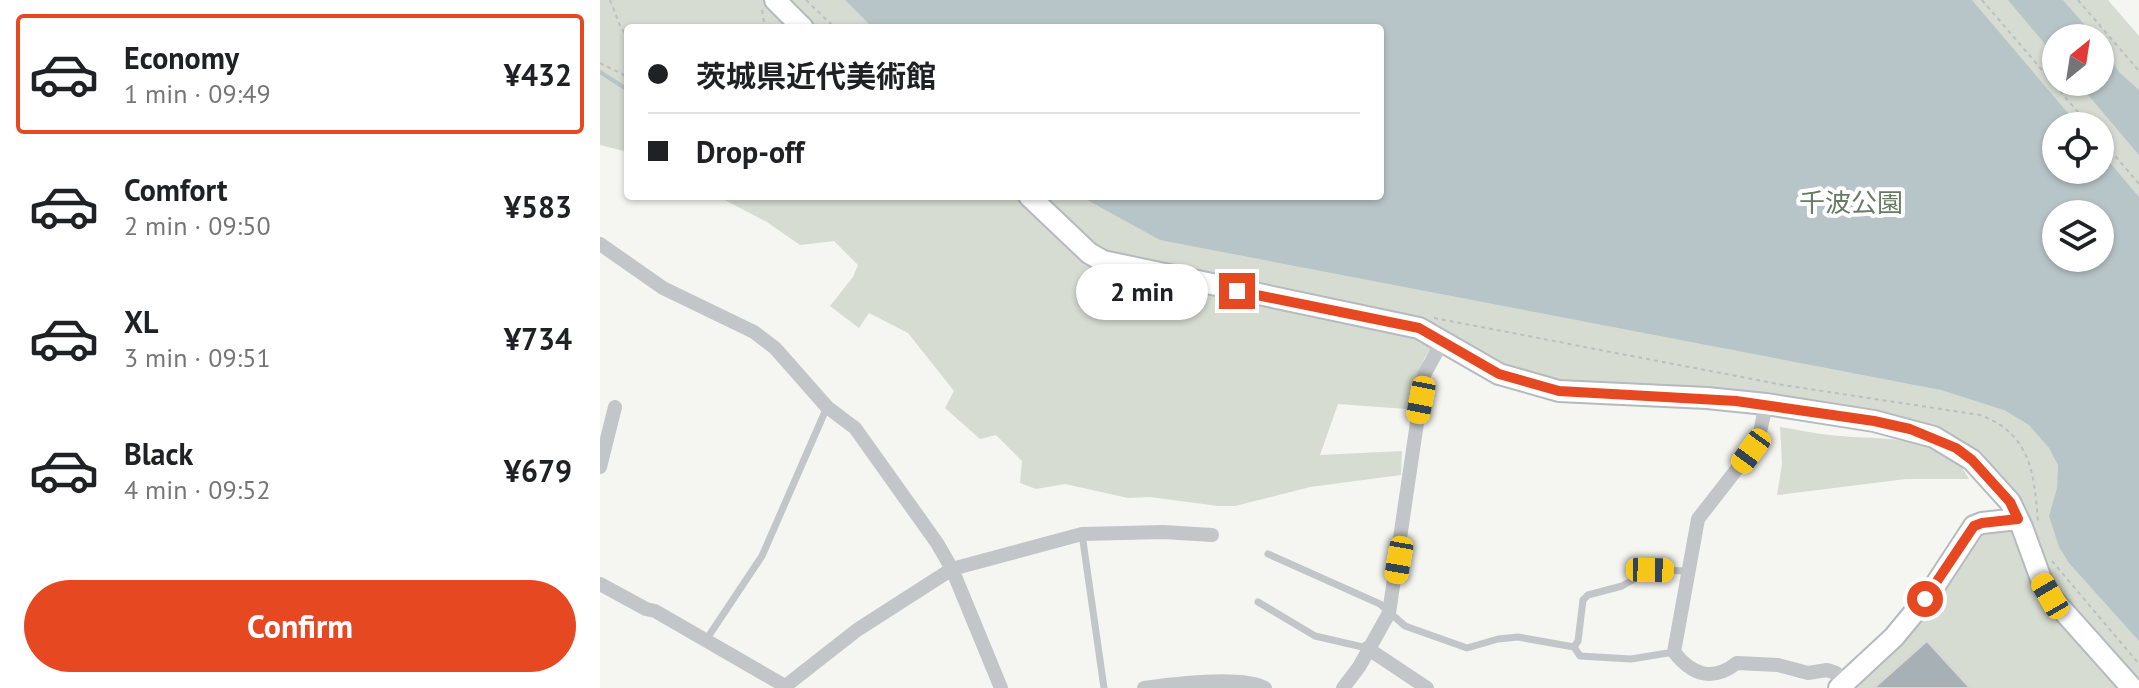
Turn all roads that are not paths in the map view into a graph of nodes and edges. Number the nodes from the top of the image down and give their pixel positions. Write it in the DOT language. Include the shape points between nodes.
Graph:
graph roads {
  1 [pos="768,4"];
  2 [pos="797,24"];
  3 [pos="1033,200"];
  4 [pos="600,244"];
  5 [pos="1442,342"];
  6 [pos="1766,404"];
  7 [pos="615,407"];
  8 [pos="827,407"];
  9 [pos="600,467"];
  10 [pos="2018,519"];
  11 [pos="1082,534"];
  12 [pos="1212,535"];
  13 [pos="1268,554"];
  14 [pos="952,569"];
  15 [pos="1689,571"];
  16 [pos="600,584"];
  17 [pos="1258,602"];
  18 [pos="1389,613"];
  19 [pos="706,640"];
  20 [pos="1574,647"];
  21 [pos="1367,648"];
  22 [pos="1674,652"];
  23 [pos="1842,685"];
  24 [pos="784,687"];
  25 [pos="1001,688"];
  26 [pos="1104,688"];
  27 [pos="1144,688"];
  28 [pos="1265,688"];
  29 [pos="1343,688"];
  30 [pos="1427,688"];
  31 [pos="2132,688"];
  1 -- 2 [label="street"];
  3 -- 5 [label="street" via="1089,253 1116,266 1419,328"];
  4 -- 8 [label="street" via="663,288 754,332"];
  5 -- 6 [label="street" via="1499,374 1559,391"];
  5 -- 18 [label="street" via="1424,375"];
  6 -- 10 [label="street" via="1874,421 1934,437 1989,476"];
  6 -- 15 [label="street" via="1751,451 1698,519"];
  7 -- 9 [label="street"];
  8 -- 14 [label="street" via="855,428"];
  8 -- 19 [label="lane" via="762,556"];
  10 -- 23 [label="street" via="1974,526 1894,637"];
  10 -- 31 [label="street" via="2050,596"];
  11 -- 12 [label="street"];
  11 -- 14 [label="street"];
  11 -- 26 [label="lane"];
  13 -- 18 [label="lane" via="1366,597"];
  14 -- 24 [label="street" via="857,630"];
  14 -- 25 [label="street"];
  15 -- 20 [label="lane" via="1650,570 1622,586 1588,595"];
  15 -- 22 [label="street"];
  16 -- 19 [label="street"];
  17 -- 21 [label="lane" via="1315,636"];
  18 -- 20 [label="lane" via="1405,626 1467,648 1518,637"];
  18 -- 21 [label="street"];
  19 -- 24 [label="street"];
  20 -- 22 [label="lane" via="1580,656 1631,659"];
  21 -- 29 [label="street"];
  21 -- 30 [label="street"];
  22 -- 23 [label="street" via="1698,672 1725,672 1737,663 1778,665 1808,673 1827,670 1836,673"];
  27 -- 28 [label="street" via="1235,681"];
}
